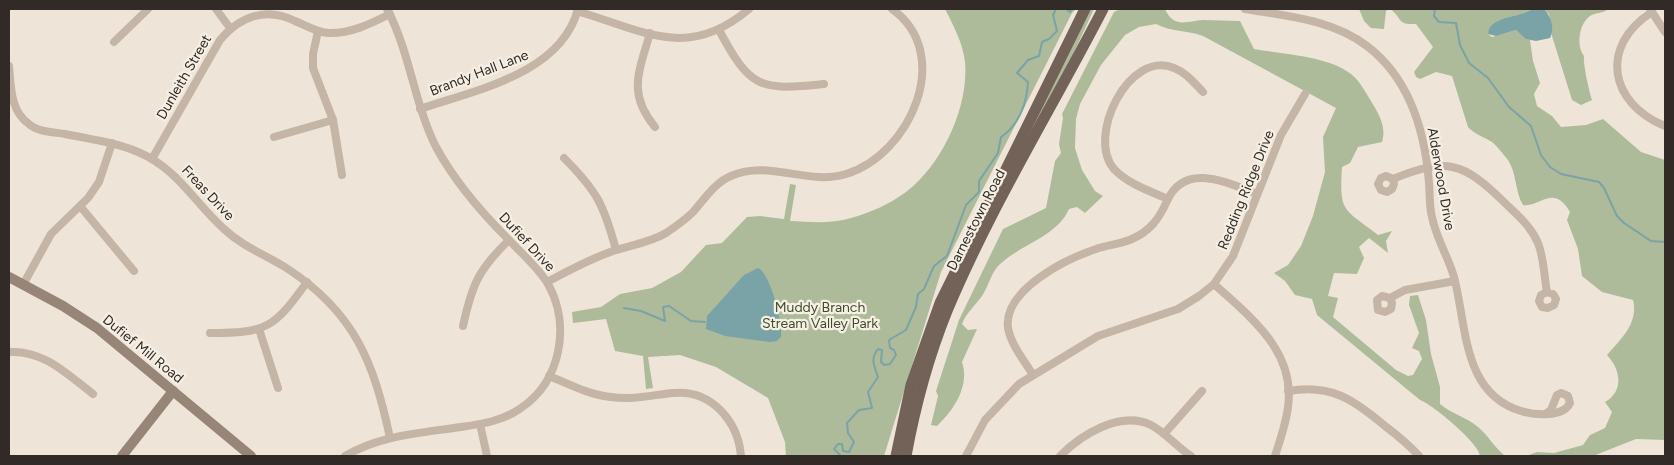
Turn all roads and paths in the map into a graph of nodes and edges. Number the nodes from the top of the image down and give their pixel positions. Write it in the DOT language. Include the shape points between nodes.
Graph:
graph roads {
  1 [pos="148,9"];
  2 [pos="216,9"];
  3 [pos="749,9"];
  4 [pos="892,9"];
  5 [pos="1085,9"];
  6 [pos="1103,9"];
  7 [pos="1244,9"];
  8 [pos="577,10"];
  9 [pos="1651,10"];
  10 [pos="388,12"];
  11 [pos="230,28"];
  12 [pos="719,30"];
  13 [pos="318,31"];
  14 [pos="1665,32"];
  15 [pos="650,33"];
  16 [pos="114,42"];
  17 [pos="9,66"];
  18 [pos="824,84"];
  19 [pos="1203,92"];
  20 [pos="1306,94"];
  21 [pos="420,110"];
  22 [pos="12,111"];
  23 [pos="333,120"];
  24 [pos="1665,126"];
  25 [pos="655,128"];
  26 [pos="274,137"];
  27 [pos="112,143"];
  28 [pos="152,158"];
  29 [pos="564,158"];
  30 [pos="1428,168"];
  31 [pos="342,175"];
  32 [pos="1392,179"];
  33 [pos="1257,194"];
  34 [pos="1168,199"];
  35 [pos="80,206"];
  36 [pos="509,240"];
  37 [pos="616,250"];
  38 [pos="134,271"];
  39 [pos="9,277"];
  40 [pos="1455,280"];
  41 [pos="307,282"];
  42 [pos="547,282"];
  43 [pos="24,284"];
  44 [pos="1214,284"];
  45 [pos="1547,292"];
  46 [pos="1390,298"];
  47 [pos="463,326"];
  48 [pos="259,329"];
  49 [pos="210,333"];
  50 [pos="9,352"];
  51 [pos="1033,375"];
  52 [pos="549,376"];
  53 [pos="278,388"];
  54 [pos="174,391"];
  55 [pos="1202,391"];
  56 [pos="1288,391"];
  57 [pos="93,394"];
  58 [pos="1545,414"];
  59 [pos="480,424"];
  60 [pos="1164,434"];
  61 [pos="390,438"];
  62 [pos="122,456"];
  63 [pos="251,456"];
  64 [pos="345,456"];
  65 [pos="488,456"];
  66 [pos="741,456"];
  67 [pos="896,456"];
  68 [pos="906,456"];
  69 [pos="966,456"];
  70 [pos="1060,456"];
  71 [pos="1191,456"];
  72 [pos="1275,456"];
  73 [pos="1419,456"];
  1 -- 16 [label="street"];
  2 -- 11 [label="street"];
  3 -- 12 [label="street"];
  4 -- 37 [label="street" via="914,33 922,58 922,84 903,128 878,158 858,170 827,177 814,178 768,170 742,171 723,180 692,214 663,235"];
  5 -- 67 [label="main road, Darnestown Road" via="940,303 911,385"];
  6 -- 68 [label="main road, Darnestown Road" via="992,218 948,310 919,396"];
  7 -- 30 [label="street, Alderwood Drive" via="1331,26 1378,55 1397,77 1411,103"];
  8 -- 15 [label="street"];
  8 -- 21 [label="street, Brandy Hall Lane" via="561,41 527,71"];
  9 -- 14 [label="street"];
  9 -- 24 [label="street" via="1630,28 1622,40 1618,76 1635,108"];
  10 -- 13 [label="street, Dunleith Street" via="349,31"];
  10 -- 21 [label="street, Dufief Drive" via="401,43"];
  11 -- 13 [label="street, Dunleith Street" via="244,19 264,13 285,16"];
  11 -- 28 [label="street, Dunleith Street"];
  12 -- 15 [label="street" via="685,39"];
  12 -- 18 [label="street" via="736,62 757,82 788,88"];
  13 -- 23 [label="street" via="313,68"];
  15 -- 25 [label="street" via="639,72 637,94 645,115"];
  17 -- 22 [label="street, Freas Drive"];
  19 -- 34 [label="street" via="1186,74 1174,67 1148,68 1129,81 1107,121 1105,145 1115,170 1130,182"];
  20 -- 33 [label="street, Redding Ridge Drive" via="1281,135"];
  21 -- 36 [label="street, Dufief Drive" via="455,179"];
  22 -- 27 [label="street, Freas Drive" via="35,128"];
  23 -- 26 [label="street"];
  23 -- 31 [label="street"];
  27 -- 28 [label="street, Freas Drive"];
  27 -- 35 [label="street" via="99,182"];
  28 -- 41 [label="street, Freas Drive" via="177,176 214,220 238,240"];
  29 -- 37 [label="street" via="600,201"];
  30 -- 32 [label="street"];
  30 -- 40 [label="street, Alderwood Drive" via="1434,227"];
  30 -- 45 [label="street" via="1451,166 1470,172 1525,223 1538,245"];
  33 -- 34 [label="street" via="1215,178 1200,176 1183,183"];
  33 -- 44 [label="street, Redding Ridge Drive" via="1233,256"];
  34 -- 51 [label="street" via="1162,214 1142,234 1074,257 1026,288 1015,300 1008,317 1008,328 1014,345"];
  35 -- 38 [label="street"];
  35 -- 43 [label="street" via="51,234"];
  36 -- 42 [label="street, Dufief Drive"];
  36 -- 47 [label="street" via="478,276"];
  37 -- 42 [label="street" via="586,261"];
  39 -- 43 [label="main road, Dufief Mill Road"];
  40 -- 46 [label="street" via="1405,290"];
  40 -- 58 [label="street, Alderwood Drive" via="1470,358 1477,376 1490,393 1505,404 1520,411"];
  41 -- 48 [label="street" via="285,312"];
  41 -- 61 [label="street, Freas Drive" via="341,316 363,349 376,382"];
  42 -- 52 [label="street, Dufief Drive" via="560,312 561,324 559,349"];
  43 -- 54 [label="main road, Dufief Mill Road" via="96,328"];
  44 -- 51 [label="street, Redding Ridge Drive" via="1178,309 1098,336"];
  44 -- 56 [label="street" via="1270,338 1283,363"];
  48 -- 49 [label="street"];
  48 -- 53 [label="street"];
  50 -- 57 [label="street" via="26,352 50,361"];
  51 -- 69 [label="street, Redding Ridge Drive" via="1008,394 985,420"];
  52 -- 59 [label="street, Dufief Drive" via="536,395 521,408 502,419"];
  52 -- 66 [label="street" via="612,398 640,398 674,392 696,395 720,409 734,427"];
  54 -- 62 [label="main road"];
  54 -- 63 [label="main road, Dufief Mill Road"];
  55 -- 60 [label="street"];
  56 -- 72 [label="street" via="1286,420"];
  56 -- 73 [label="street" via="1319,389 1347,398"];
  59 -- 61 [label="street, Dufief Drive"];
  59 -- 65 [label="street"];
  60 -- 70 [label="street" via="1144,423 1110,423"];
  60 -- 71 [label="street"];
  61 -- 64 [label="street, Dufief Drive"];
}
